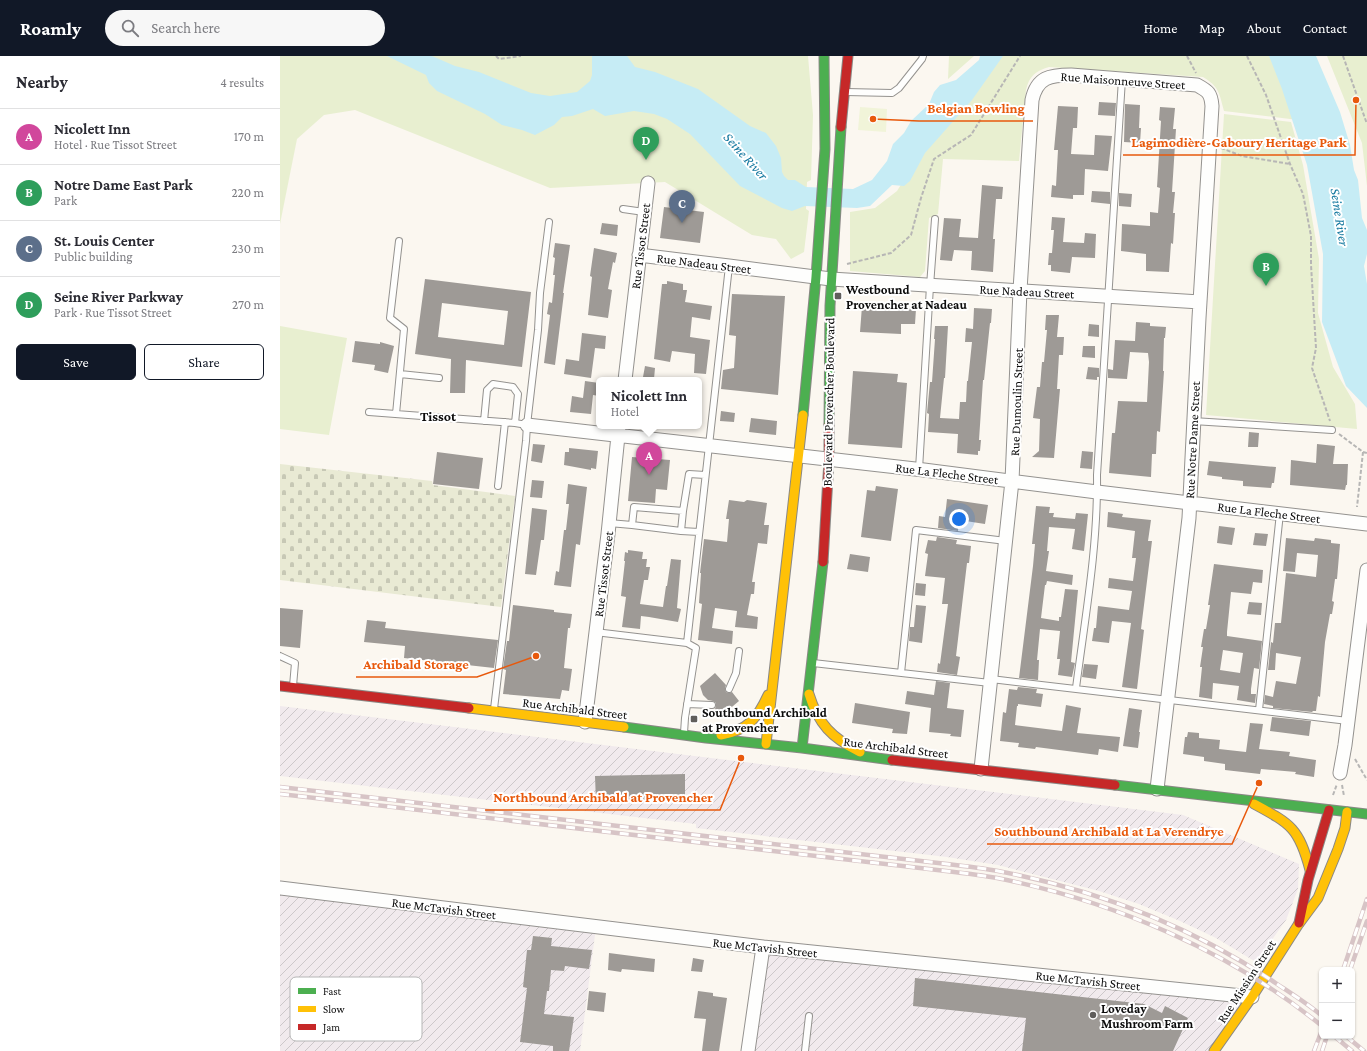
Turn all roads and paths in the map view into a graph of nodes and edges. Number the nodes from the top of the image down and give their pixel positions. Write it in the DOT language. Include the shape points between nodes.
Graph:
graph roads {
  1 [pos="496,56"];
  2 [pos="521,56"];
  3 [pos="824,56"];
  4 [pos="848,56"];
  5 [pos="923,56"];
  6 [pos="1020,56"];
  7 [pos="1187,56"];
  8 [pos="1247,56"];
  9 [pos="1343,56"];
  10 [pos="836,78"];
  11 [pos="1122,79"];
  12 [pos="1040,82"];
  13 [pos="1202,88"];
  14 [pos="845,92"];
  15 [pos="1367,124"];
  16 [pos="1211,143"];
  17 [pos="1290,164"];
  18 [pos="648,183"];
  19 [pos="623,210"];
  20 [pos="644,212"];
  21 [pos="935,219"];
  22 [pos="549,222"];
  23 [pos="399,241"];
  24 [pos="639,255"];
  25 [pos="845,264"];
  26 [pos="729,266"];
  27 [pos="816,277"];
  28 [pos="831,279"];
  29 [pos="930,286"];
  30 [pos="1020,290"];
  31 [pos="1108,296"];
  32 [pos="1200,302"];
  33 [pos="400,374"];
  34 [pos="624,377"];
  35 [pos="439,378"];
  36 [pos="369,412"];
  37 [pos="396,414"];
  38 [pos="484,421"];
  39 [pos="1193,421"];
  40 [pos="505,422"];
  41 [pos="521,424"];
  42 [pos="1332,430"];
  43 [pos="619,431"];
  44 [pos="708,446"];
  45 [pos="1363,452"];
  46 [pos="1367,453"];
  47 [pos="799,456"];
  48 [pos="829,460"];
  49 [pos="919,469"];
  50 [pos="705,475"];
  51 [pos="1012,481"];
  52 [pos="498,486"];
  53 [pos="1098,492"];
  54 [pos="1189,503"];
  55 [pos="1357,507"];
  56 [pos="683,512"];
  57 [pos="1280,513"];
  58 [pos="609,523"];
  59 [pos="1367,524"];
  60 [pos="632,525"];
  61 [pos="681,531"];
  62 [pos="699,532"];
  63 [pos="1006,541"];
  64 [pos="1367,570"];
  65 [pos="595,632"];
  66 [pos="687,643"];
  67 [pos="739,651"];
  68 [pos="280,656"];
  69 [pos="811,663"];
  70 [pos="901,673"];
  71 [pos="990,681"];
  72 [pos="772,685"];
  73 [pos="280,686"];
  74 [pos="293,688"];
  75 [pos="1076,688"];
  76 [pos="729,689"];
  77 [pos="808,692"];
  78 [pos="1168,699"];
  79 [pos="687,704"];
  80 [pos="712,705"];
  81 [pos="1260,710"];
  82 [pos="493,712"];
  83 [pos="1348,721"];
  84 [pos="585,722"];
  85 [pos="684,735"];
  86 [pos="706,738"];
  87 [pos="766,744"];
  88 [pos="1345,745"];
  89 [pos="802,748"];
  90 [pos="872,758"];
  91 [pos="981,770"];
  92 [pos="1340,773"];
  93 [pos="1367,780"];
  94 [pos="1157,789"];
  95 [pos="1246,800"];
  96 [pos="1329,810"];
  97 [pos="1347,812"];
  98 [pos="1367,814"];
  99 [pos="1310,870"];
  100 [pos="280,888"];
  101 [pos="1298,925"];
  102 [pos="763,947"];
  103 [pos="1252,997"];
  104 [pos="809,1016"];
  105 [pos="748,1051"];
  106 [pos="805,1051"];
  107 [pos="1214,1051"];
  1 -- 2 [label="path" via="499,59"];
  3 -- 10 [label="main road, Boulevard Provencher Boulevard"];
  4 -- 10 [label="main road, Boulevard Provencher Boulevard"];
  5 -- 14 [label="lane" via="899,88 892,93"];
  6 -- 25 [label="path" via="971,134 934,159 911,235 892,253"];
  7 -- 13 [label="path"];
  8 -- 17 [label="path" via="1266,95"];
  9 -- 15 [label="path"];
  10 -- 14 [label="main road, Boulevard Provencher Boulevard"];
  10 -- 27 [label="main road, Boulevard Provencher Boulevard" via="825,149"];
  11 -- 12 [label="street, Rue Maisonneuve Street" via="1054,75"];
  11 -- 13 [label="street, Rue Maisonneuve Street"];
  11 -- 31 [label="lane"];
  12 -- 30 [label="street, Rue Dumoulin Street" via="1032,100"];
  13 -- 16 [label="street, Rue Notre Dame Street" via="1210,95 1212,106"];
  14 -- 28 [label="main road, Boulevard Provencher Boulevard"];
  16 -- 17 [label="path" via="1242,156"];
  16 -- 32 [label="street, Rue Notre Dame Street"];
  17 -- 42 [label="path" via="1303,194 1311,236 1316,348 1312,368"];
  18 -- 20 [label="street, Rue Tissot Street"];
  19 -- 20 [label="lane"];
  20 -- 24 [label="street, Rue Tissot Street"];
  21 -- 29 [label="lane"];
  22 -- 41 [label="lane" via="538,330"];
  23 -- 33 [label="lane" via="390,318 404,329"];
  24 -- 26 [label="street, Rue Nadeau Street"];
  24 -- 34 [label="street, Rue Tissot Street"];
  26 -- 27 [label="street, Rue Nadeau Street"];
  26 -- 44 [label="lane"];
  27 -- 28 [label="street, Rue Nadeau Street"];
  27 -- 47 [label="main road, Boulevard Provencher Boulevard"];
  28 -- 29 [label="street, Rue Nadeau Street"];
  28 -- 48 [label="main road, Boulevard Provencher Boulevard"];
  29 -- 30 [label="street, Rue Nadeau Street"];
  29 -- 49 [label="lane"];
  30 -- 31 [label="street, Rue Nadeau Street"];
  30 -- 51 [label="street, Rue Dumoulin Street"];
  31 -- 32 [label="street, Rue Nadeau Street"];
  31 -- 53 [label="lane"];
  32 -- 39 [label="street, Rue Notre Dame Street"];
  33 -- 35 [label="lane"];
  33 -- 37 [label="lane"];
  36 -- 37 [label="lane"];
  37 -- 38 [label="lane"];
  38 -- 40 [label="lane"];
  38 -- 41 [label="lane" via="487,390 493,384 513,387 518,394"];
  39 -- 42 [label="lane"];
  39 -- 54 [label="street, Rue Notre Dame Street"];
  40 -- 41 [label="lane"];
  40 -- 52 [label="lane"];
  41 -- 43 [label="street, Rue La Fleche Street"];
  41 -- 82 [label="lane" via="526,441"];
  42 -- 45 [label="path"];
  43 -- 44 [label="street, Rue La Fleche Street"];
  43 -- 58 [label="street, Rue Tissot Street"];
  44 -- 47 [label="street, Rue La Fleche Street"];
  44 -- 50 [label="lane"];
  45 -- 46 [label="path"];
  45 -- 55 [label="path"];
  47 -- 48 [label="street, Rue La Fleche Street"];
  47 -- 72 [label="main road, Boulevard Provencher Boulevard"];
  48 -- 49 [label="street, Rue La Fleche Street"];
  48 -- 69 [label="main road, Boulevard Provencher Boulevard" via="824,549"];
  49 -- 51 [label="street, Rue La Fleche Street"];
  50 -- 56 [label="lane" via="689,474"];
  50 -- 62 [label="lane"];
  51 -- 53 [label="street, Rue La Fleche Street"];
  51 -- 63 [label="street, Rue Dumoulin Street"];
  53 -- 54 [label="street, Rue La Fleche Street"];
  53 -- 75 [label="lane" via="1094,551"];
  54 -- 57 [label="street, Rue La Fleche Street"];
  54 -- 78 [label="street, Rue Notre Dame Street"];
  56 -- 60 [label="lane" via="634,507"];
  56 -- 61 [label="lane"];
  57 -- 59 [label="street, Rue La Fleche Street"];
  57 -- 81 [label="lane"];
  58 -- 60 [label="lane"];
  58 -- 65 [label="street, Rue Tissot Street"];
  60 -- 61 [label="lane"];
  61 -- 62 [label="lane"];
  62 -- 66 [label="lane"];
  63 -- 70 [label="lane" via="916,530"];
  63 -- 71 [label="street, Rue Dumoulin Street"];
  64 -- 83 [label="street"];
  65 -- 66 [label="lane"];
  65 -- 84 [label="street, Rue Tissot Street"];
  66 -- 79 [label="lane" via="696,648"];
  67 -- 76 [label="lane" via="736,674"];
  68 -- 74 [label="lane" via="295,662"];
  69 -- 70 [label="lane"];
  69 -- 77 [label="main road, Boulevard Provencher Boulevard"];
  70 -- 71 [label="lane"];
  71 -- 75 [label="lane"];
  71 -- 91 [label="street, Rue Dumoulin Street"];
  72 -- 86 [label="main road" via="759,712 746,727 734,733"];
  72 -- 87 [label="main road, Boulevard Provencher Boulevard"];
  73 -- 74 [label="main road, Rue Archibald Street"];
  74 -- 82 [label="main road, Rue Archibald Street"];
  75 -- 78 [label="lane"];
  77 -- 89 [label="main road, Boulevard Provencher Boulevard"];
  77 -- 90 [label="main road" via="815,713 824,727 846,745"];
  78 -- 81 [label="lane"];
  78 -- 94 [label="street, Rue Notre Dame Street"];
  79 -- 80 [label="lane"];
  79 -- 85 [label="lane"];
  81 -- 83 [label="lane"];
  82 -- 84 [label="main road, Rue Archibald Street"];
  83 -- 88 [label="street"];
  84 -- 85 [label="main road, Rue Archibald Street"];
  85 -- 86 [label="main road, Rue Archibald Street"];
  86 -- 87 [label="main road, Rue Archibald Street"];
  87 -- 89 [label="main road, Rue Archibald Street"];
  88 -- 92 [label="street"];
  88 -- 93 [label="path"];
  89 -- 90 [label="main road, Rue Archibald Street"];
  90 -- 91 [label="main road, Rue Archibald Street"];
  91 -- 94 [label="main road, Rue Archibald Street"];
  92 -- 96 [label="path"];
  92 -- 97 [label="path"];
  94 -- 95 [label="main road, Rue Archibald Street"];
  95 -- 96 [label="main road, Rue Archibald Street"];
  95 -- 99 [label="main road" via="1291,825 1304,846"];
  96 -- 97 [label="main road, Rue Archibald Street"];
  96 -- 99 [label="main road, Rue Mission Street"];
  97 -- 98 [label="main road, Rue Archibald Street"];
  97 -- 101 [label="main road, Rue Mission Street" via="1345,828 1326,881 1318,898"];
  99 -- 101 [label="main road, Rue Mission Street"];
  100 -- 102 [label="street, Rue McTavish Street"];
  101 -- 103 [label="main road, Rue Mission Street"];
  102 -- 103 [label="street, Rue McTavish Street"];
  102 -- 105 [label="street"];
  103 -- 107 [label="main road, Rue Mission Street"];
  104 -- 106 [label="lane"];
}
